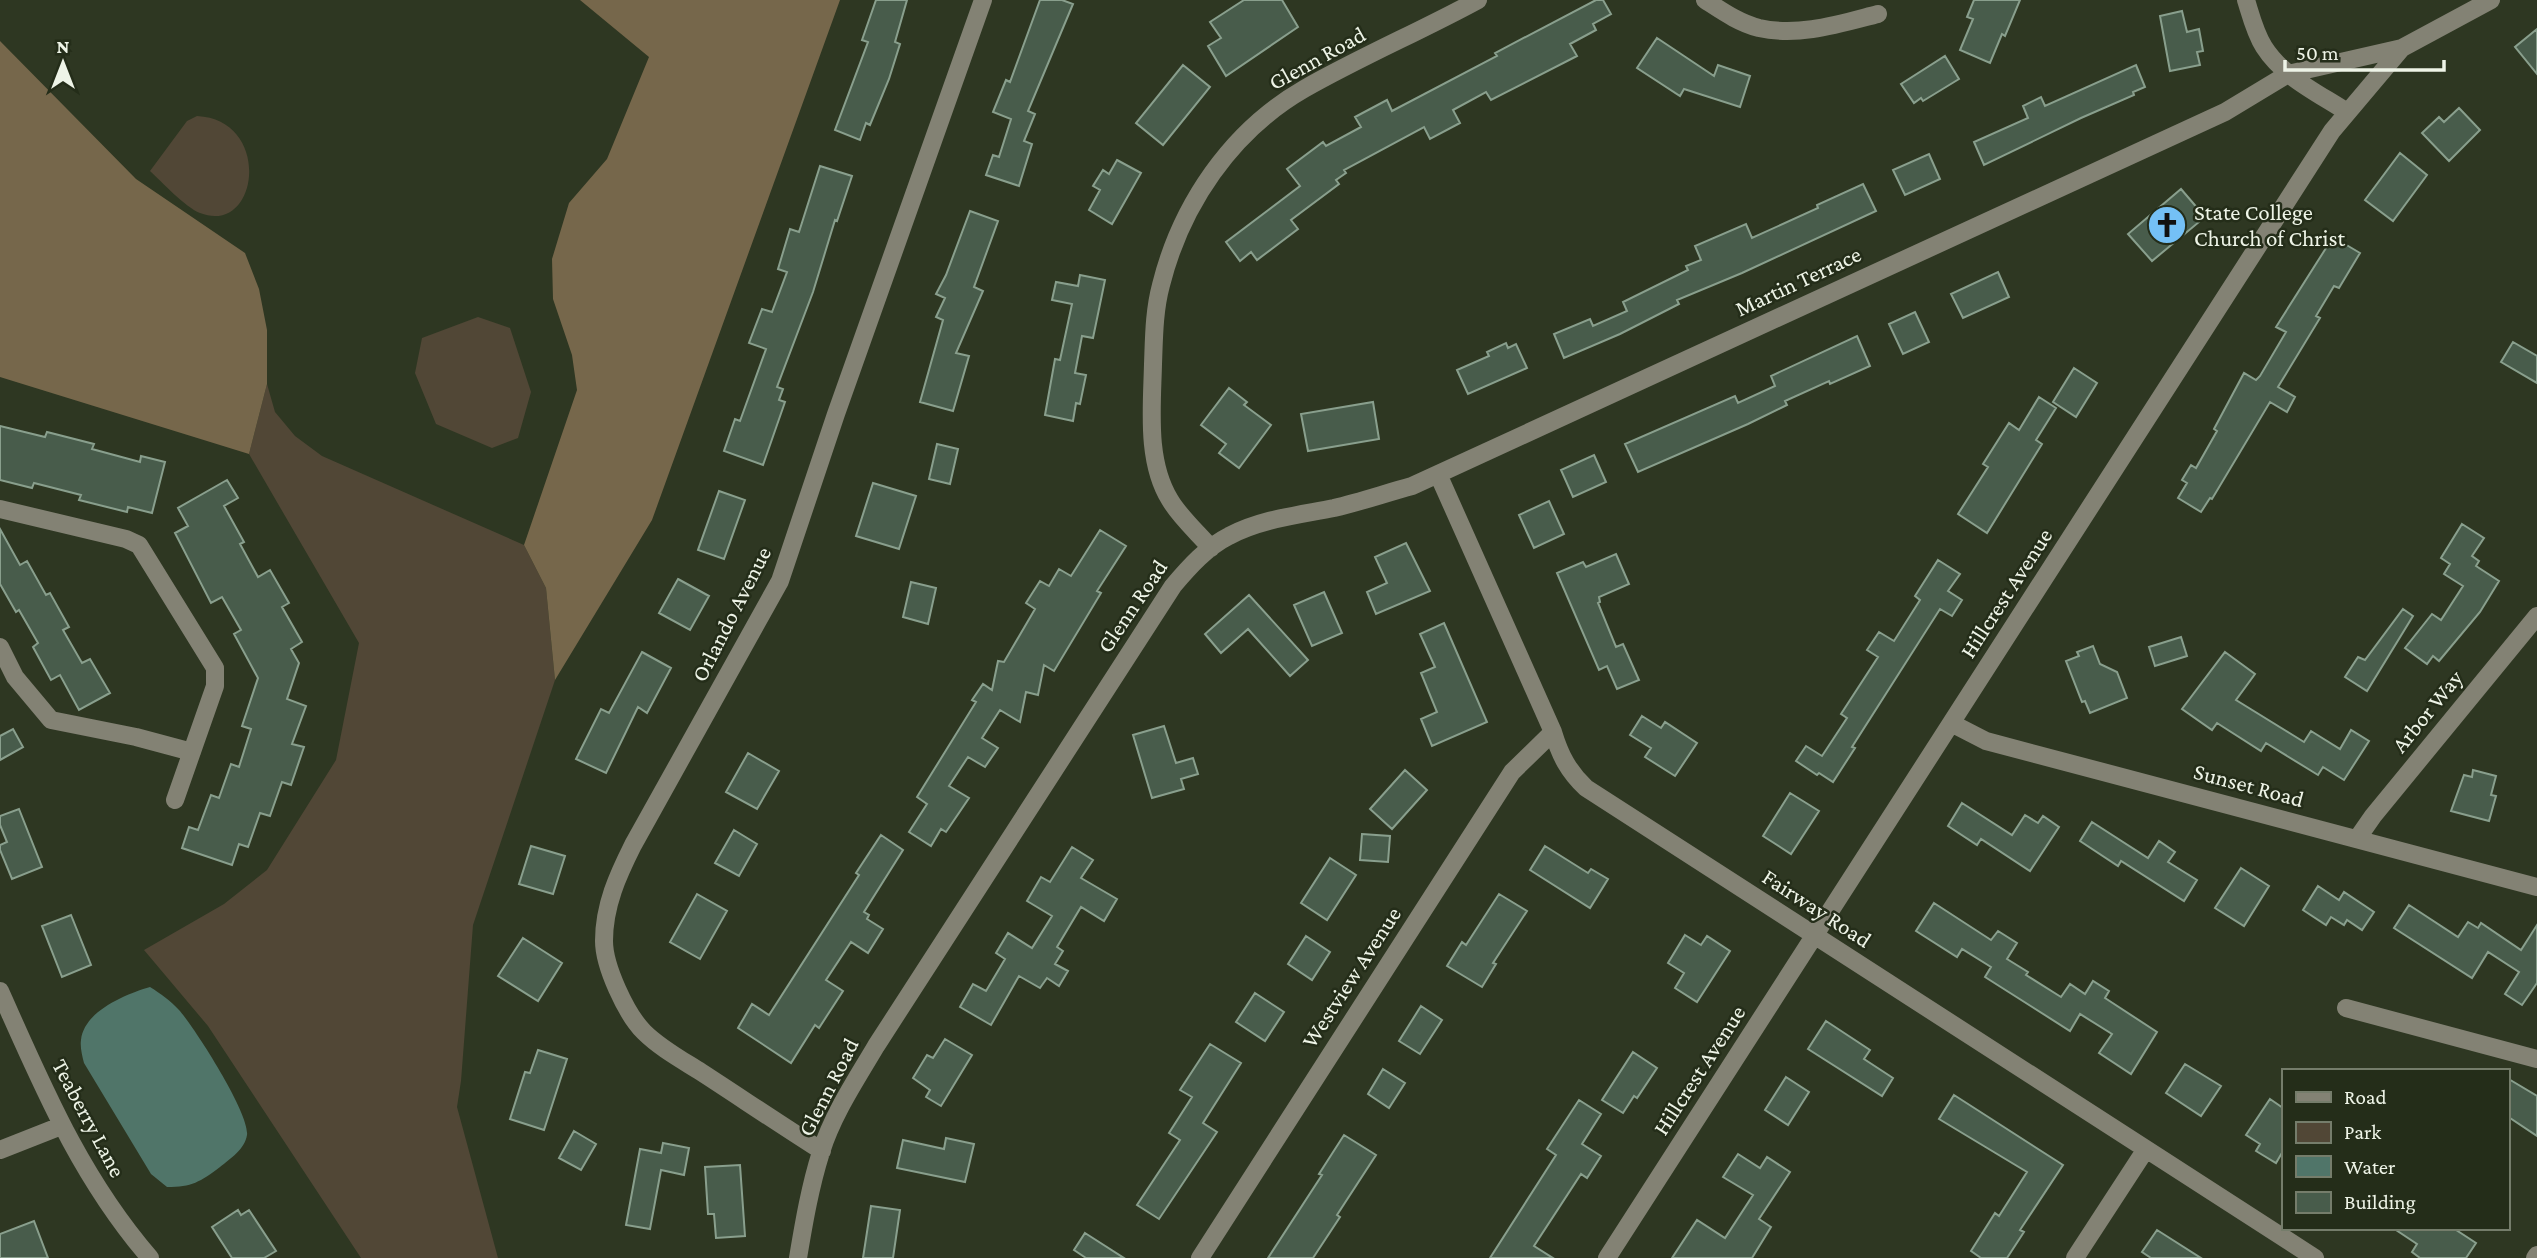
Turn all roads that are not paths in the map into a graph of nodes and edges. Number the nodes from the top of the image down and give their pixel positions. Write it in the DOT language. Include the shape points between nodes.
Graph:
graph roads {
  1 [pos="983,0"];
  2 [pos="1478,0"];
  3 [pos="1705,0"];
  4 [pos="2246,0"];
  5 [pos="2491,0"];
  6 [pos="1878,14"];
  7 [pos="2402,48"];
  8 [pos="2288,74"];
  9 [pos="2347,112"];
  10 [pos="1438,474"];
  11 [pos="0,509"];
  12 [pos="1211,548"];
  13 [pos="2537,616"];
  14 [pos="0,647"];
  15 [pos="1951,723"];
  16 [pos="1553,732"];
  17 [pos="191,752"];
  18 [pos="176,800"];
  19 [pos="2357,839"];
  20 [pos="2537,887"];
  21 [pos="1814,936"];
  22 [pos="0,992"];
  23 [pos="2346,1008"];
  24 [pos="2537,1059"];
  25 [pos="61,1126"];
  26 [pos="2146,1149"];
  27 [pos="0,1150"];
  28 [pos="822,1151"];
  29 [pos="149,1258"];
  30 [pos="798,1258"];
  31 [pos="1200,1258"];
  32 [pos="1606,1258"];
  33 [pos="2075,1258"];
  34 [pos="2315,1258"];
  1 -- 28 [label="street, Orlando Avenue" via="780,581 633,845 607,906 604,942 610,971 644,1032"];
  2 -- 12 [label="street, Glenn Road" via="1302,90 1267,114 1203,184 1179,230 1160,286 1154,329 1154,450 1169,499"];
  3 -- 6 [label="street" via="1743,22 1800,31"];
  4 -- 8 [label="street" via="2264,48"];
  5 -- 7 [label="street, Hillcrest Avenue"];
  7 -- 8 [label="street, Martin Terrace"];
  7 -- 9 [label="street, Hillcrest Avenue"];
  8 -- 9 [label="street"];
  8 -- 10 [label="street, Martin Terrace" via="2225,112"];
  9 -- 15 [label="street, Hillcrest Avenue"];
  10 -- 12 [label="street, Martin Terrace" via="1399,489 1251,527"];
  10 -- 16 [label="street, Fairway Road"];
  11 -- 17 [label="street" via="139,545 215,668 215,687"];
  12 -- 28 [label="street, Glenn Road" via="1173,586 1061,758 876,1046 842,1104"];
  13 -- 19 [label="street, Arbor Way"];
  14 -- 17 [label="street" via="15,677 51,720"];
  15 -- 19 [label="street, Sunset Road" via="1986,741"];
  15 -- 21 [label="street, Hillcrest Avenue"];
  16 -- 21 [label="street, Fairway Road" via="1566,766 1586,788"];
  16 -- 31 [label="street, Westview Avenue" via="1512,772"];
  17 -- 18 [label="street"];
  19 -- 20 [label="street, Sunset Road"];
  21 -- 26 [label="street, Fairway Road"];
  21 -- 32 [label="street, Hillcrest Avenue"];
  22 -- 25 [label="street, Teaberry Lane"];
  23 -- 24 [label="street"];
  25 -- 27 [label="street"];
  25 -- 29 [label="street, Teaberry Lane" via="102,1196"];
  26 -- 33 [label="street"];
  26 -- 34 [label="street, Fairway Road"];
  28 -- 30 [label="street, Glenn Road"];
}
